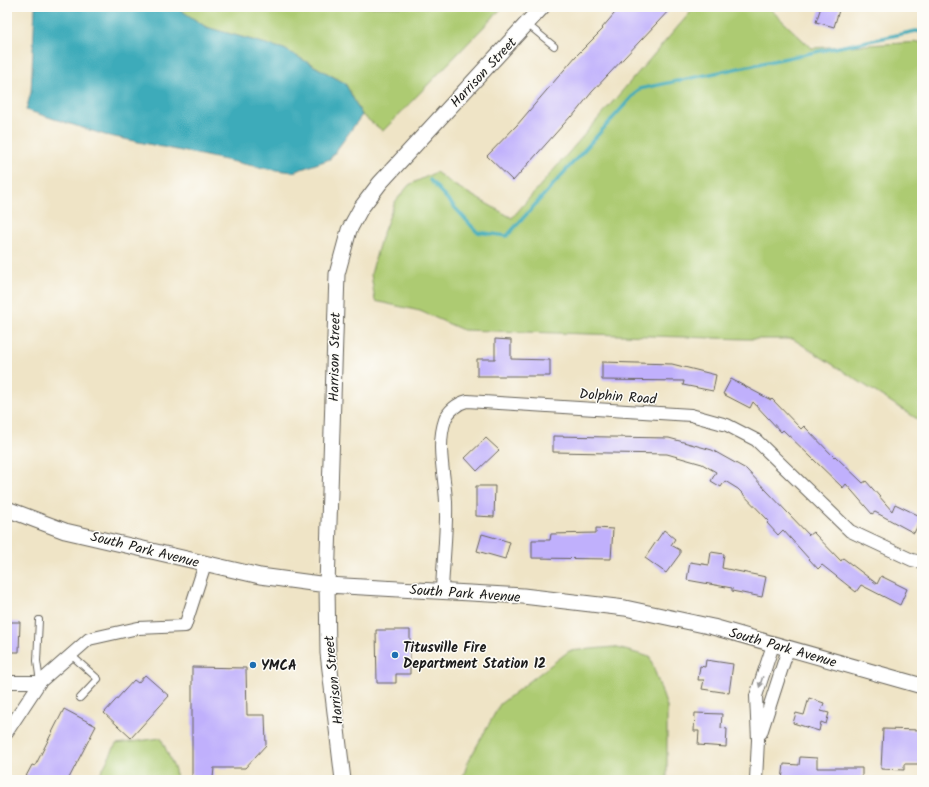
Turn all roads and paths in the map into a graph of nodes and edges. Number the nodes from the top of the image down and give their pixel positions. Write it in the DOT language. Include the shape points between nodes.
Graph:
graph roads {
  1 [pos="542,7"];
  2 [pos="527,24"];
  3 [pos="554,46"];
  4 [pos="7,509"];
  5 [pos="922,562"];
  6 [pos="205,564"];
  7 [pos="327,584"];
  8 [pos="442,591"];
  9 [pos="39,620"];
  10 [pos="773,645"];
  11 [pos="788,649"];
  12 [pos="72,655"];
  13 [pos="7,682"];
  14 [pos="40,682"];
  15 [pos="922,686"];
  16 [pos="80,698"];
  17 [pos="7,732"];
  18 [pos="758,740"];
  19 [pos="343,780"];
  20 [pos="756,780"];
  1 -- 2 [label="street, Harrison Street"];
  2 -- 3 [label="lane"];
  2 -- 7 [label="street, Harrison Street" via="380,183 361,208 349,230 337,274"];
  4 -- 6 [label="street, South Park Avenue" via="65,530"];
  5 -- 8 [label="street, Dolphin Road" via="912,560 850,531 756,440 728,425 691,415 467,401 449,413 442,435 446,502"];
  6 -- 7 [label="street, South Park Avenue" via="260,576"];
  6 -- 12 [label="street" via="184,626 138,628 89,639"];
  7 -- 8 [label="street, South Park Avenue"];
  7 -- 19 [label="street, Harrison Street" via="328,653"];
  8 -- 10 [label="street, South Park Avenue" via="523,596 625,608 713,627"];
  9 -- 14 [label="lane" via="37,661"];
  10 -- 11 [label="street, South Park Avenue"];
  10 -- 18 [label="street, one-way" via="756,696"];
  11 -- 15 [label="street, South Park Avenue"];
  11 -- 18 [label="street"];
  12 -- 14 [label="street"];
  12 -- 16 [label="lane" via="98,679"];
  13 -- 14 [label="street"];
  14 -- 17 [label="street"];
  18 -- 20 [label="street"];
}
